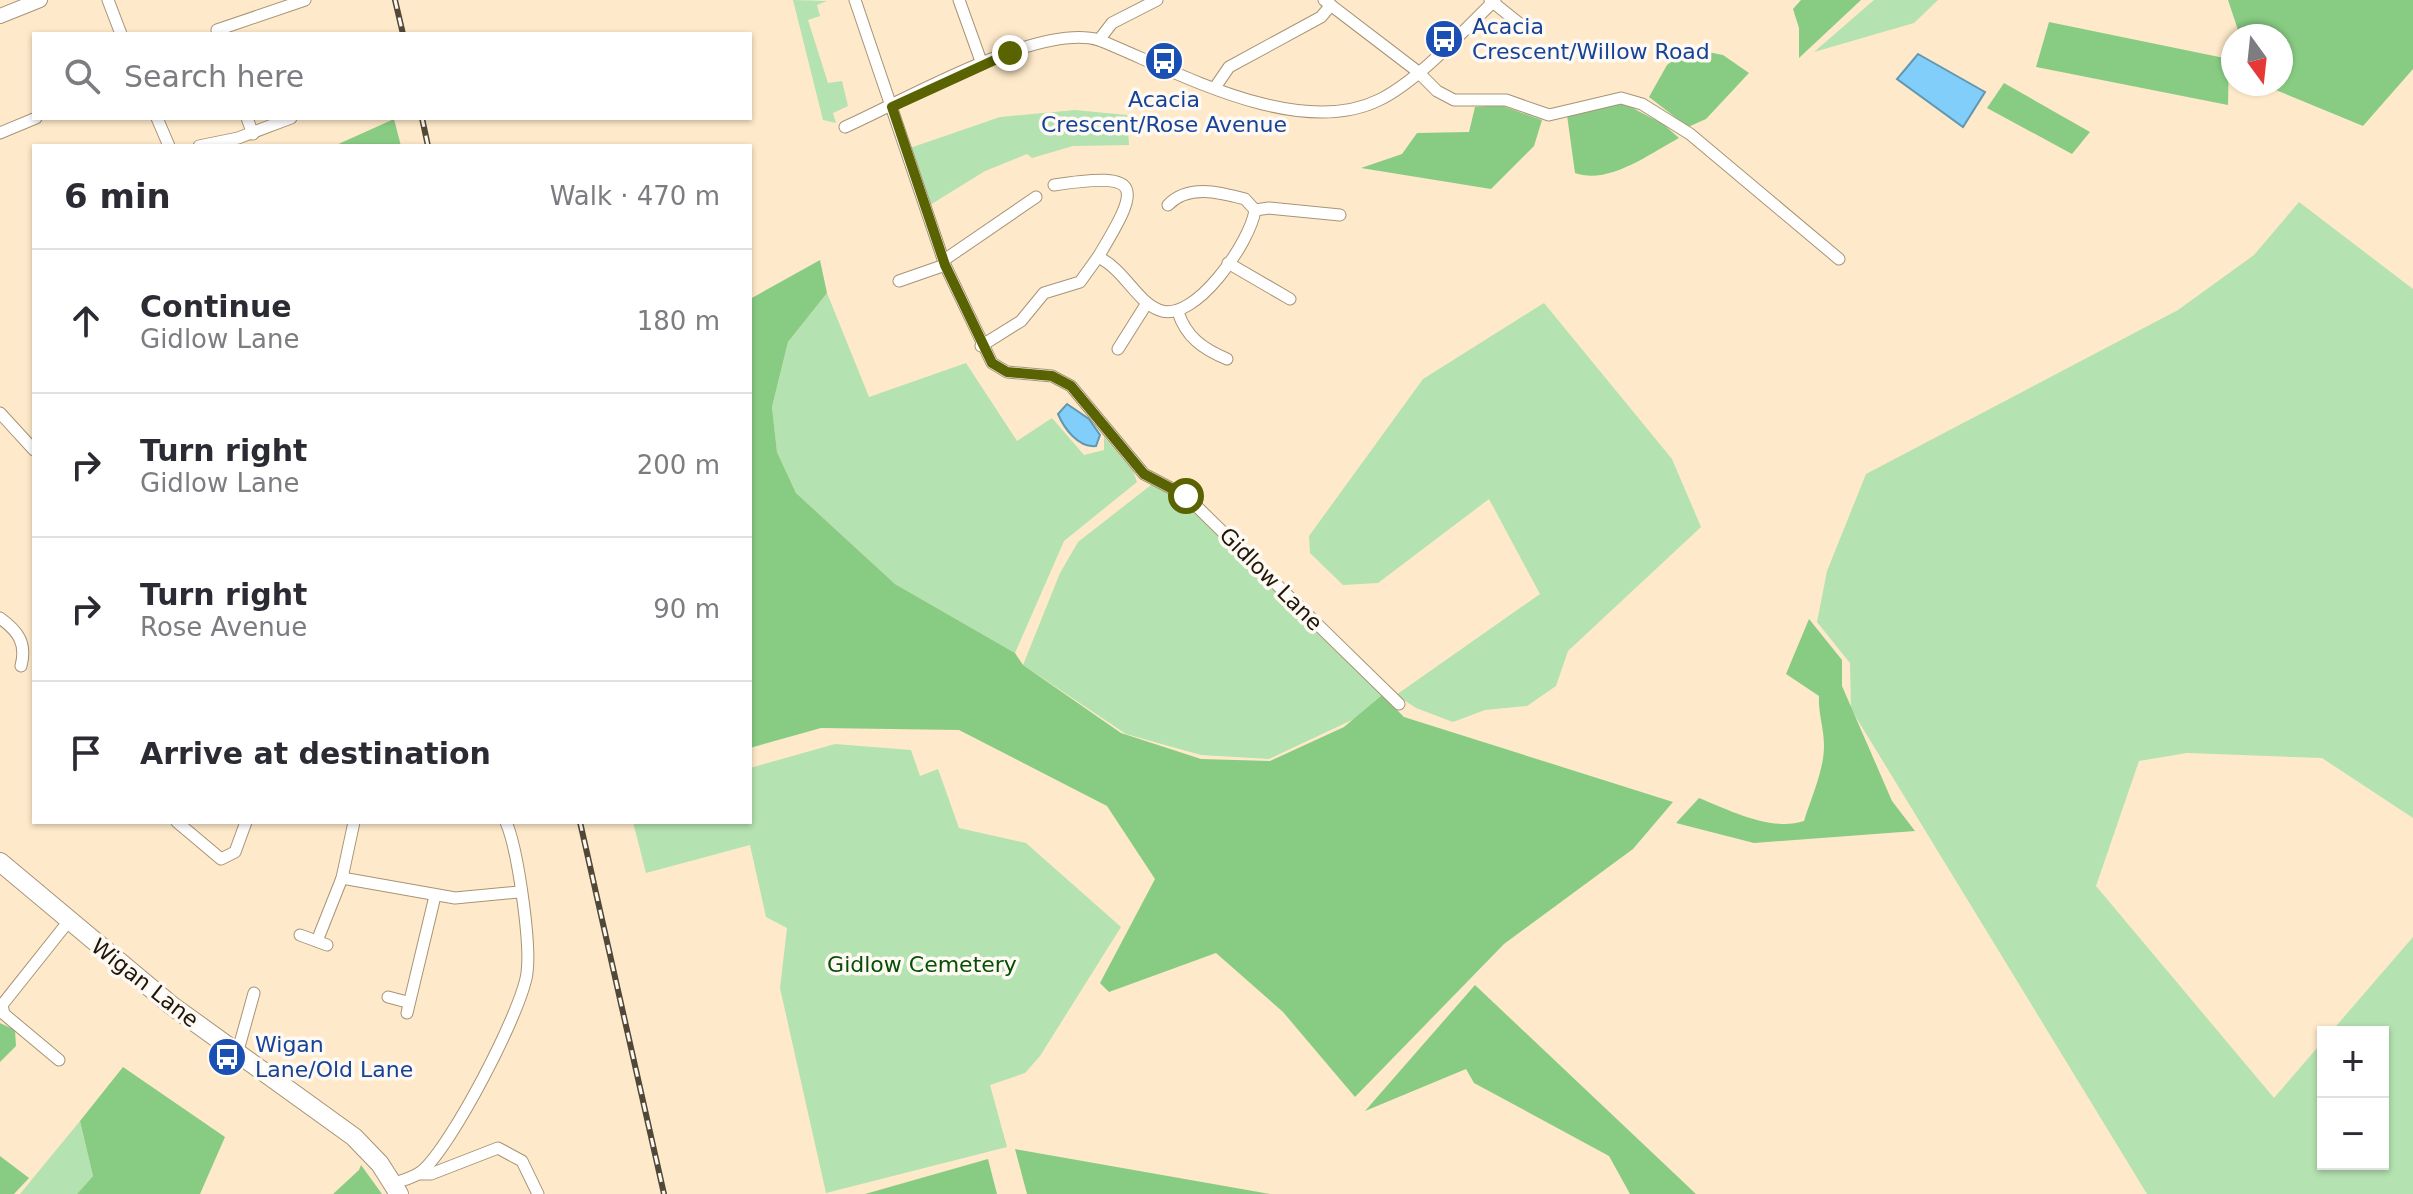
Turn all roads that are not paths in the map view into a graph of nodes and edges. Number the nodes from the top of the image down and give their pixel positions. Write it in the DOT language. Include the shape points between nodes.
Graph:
graph roads {
  1 [pos="40,0"];
  2 [pos="108,0"];
  3 [pos="305,0"];
  4 [pos="855,0"];
  5 [pos="961,0"];
  6 [pos="1157,0"];
  7 [pos="1493,1"];
  8 [pos="1328,2"];
  9 [pos="0,16"];
  10 [pos="1525,28"];
  11 [pos="120,32"];
  12 [pos="218,32"];
  13 [pos="1099,40"];
  14 [pos="982,64"];
  15 [pos="1417,71"];
  16 [pos="1216,86"];
  17 [pos="892,107"];
  18 [pos="32,120"];
  19 [pos="158,120"];
  20 [pos="248,120"];
  21 [pos="286,120"];
  22 [pos="845,127"];
  23 [pos="0,133"];
  24 [pos="253,134"];
  25 [pos="168,144"];
  26 [pos="208,144"];
  27 [pos="1054,185"];
  28 [pos="1036,197"];
  29 [pos="1341,201"];
  30 [pos="1168,205"];
  31 [pos="1255,210"];
  32 [pos="1098,257"];
  33 [pos="1839,259"];
  34 [pos="944,263"];
  35 [pos="1228,263"];
  36 [pos="899,280"];
  37 [pos="1290,299"];
  38 [pos="1147,303"];
  39 [pos="1178,312"];
  40 [pos="981,346"];
  41 [pos="1118,349"];
  42 [pos="1227,359"];
  43 [pos="0,413"];
  44 [pos="32,448"];
  45 [pos="0,618"];
  46 [pos="21,666"];
  47 [pos="1399,704"];
  48 [pos="179,824"];
  49 [pos="245,824"];
  50 [pos="354,824"];
  51 [pos="506,824"];
  52 [pos="0,862"];
  53 [pos="342,878"];
  54 [pos="519,892"];
  55 [pos="435,896"];
  56 [pos="68,922"];
  57 [pos="300,935"];
  58 [pos="254,993"];
  59 [pos="388,997"];
  60 [pos="237,1054"];
  61 [pos="59,1060"];
  62 [pos="419,1174"];
  63 [pos="396,1189"];
  64 [pos="538,1194"];
  1 -- 9 [label="street"];
  2 -- 11 [label="street"];
  3 -- 12 [label="street"];
  4 -- 17 [label="street, Gidlow Lane"];
  5 -- 14 [label="street"];
  6 -- 13 [label="street" via="1112,23"];
  7 -- 10 [label="street"];
  7 -- 15 [label="street"];
  8 -- 15 [label="street"];
  8 -- 16 [label="street" via="1321,17 1229,67"];
  13 -- 14 [label="street" via="1065,37"];
  13 -- 16 [label="street"];
  14 -- 17 [label="street"];
  15 -- 16 [label="street" via="1378,101 1326,113 1276,107"];
  15 -- 33 [label="street" via="1454,100 1506,100 1549,115 1621,98 1642,104 1690,134"];
  17 -- 22 [label="street"];
  17 -- 34 [label="street, Gidlow Lane"];
  18 -- 23 [label="street"];
  19 -- 25 [label="street"];
  20 -- 24 [label="street"];
  21 -- 24 [label="street"];
  24 -- 26 [label="street"];
  27 -- 32 [label="street" via="1105,179 1125,188 1127,210"];
  28 -- 34 [label="street"];
  29 -- 31 [label="street" via="1336,215"];
  30 -- 31 [label="street" via="1189,191 1245,199"];
  31 -- 35 [label="street" via="1250,231"];
  32 -- 38 [label="street" via="1129,280"];
  32 -- 40 [label="street" via="1080,282 1044,293 1021,321"];
  34 -- 36 [label="street"];
  34 -- 40 [label="street, Gidlow Lane"];
  35 -- 37 [label="street"];
  35 -- 39 [label="street" via="1192,305"];
  38 -- 39 [label="street" via="1161,312"];
  38 -- 41 [label="street"];
  39 -- 42 [label="street" via="1185,332"];
  40 -- 47 [label="street, Gidlow Lane" via="1000,369 1052,376 1071,386 1144,474 1186,496"];
  43 -- 44 [label="street"];
  45 -- 46 [label="street" via="22,641"];
  48 -- 49 [label="street" via="221,859 235,852"];
  50 -- 53 [label="street"];
  51 -- 54 [label="street"];
  52 -- 56 [label="highway, Wigan Lane"];
  53 -- 55 [label="street"];
  53 -- 57 [label="street" via="322,943"];
  54 -- 55 [label="street" via="465,899"];
  54 -- 62 [label="street" via="528,958 520,997 475,1089"];
  55 -- 59 [label="street" via="407,1008"];
  56 -- 60 [label="highway, Wigan Lane"];
  56 -- 61 [label="street" via="2,1005 4,1014"];
  58 -- 60 [label="street"];
  60 -- 63 [label="highway, Wigan Lane" via="354,1137"];
  62 -- 63 [label="street"];
  62 -- 64 [label="street" via="498,1148 522,1161"];
}
